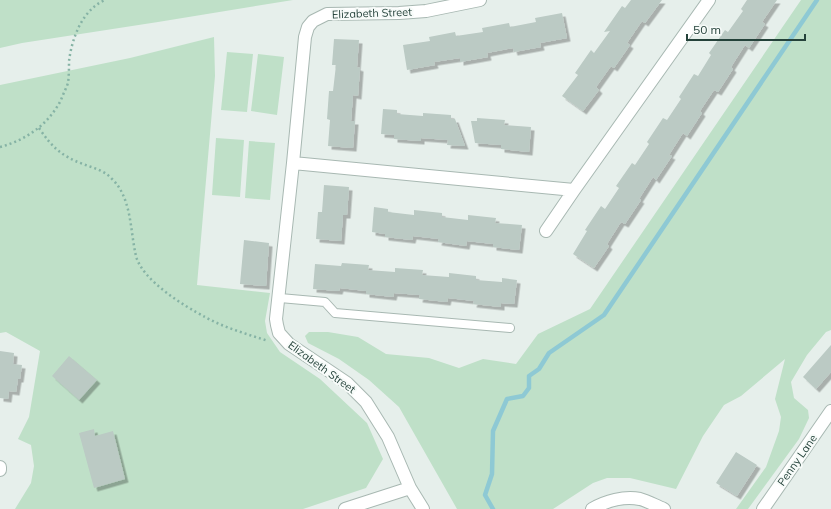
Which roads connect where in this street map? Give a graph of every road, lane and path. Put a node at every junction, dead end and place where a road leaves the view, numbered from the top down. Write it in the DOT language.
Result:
graph roads {
  1 [pos="105,0"];
  2 [pos="480,0"];
  3 [pos="704,2"];
  4 [pos="39,128"];
  5 [pos="0,147"];
  6 [pos="293,163"];
  7 [pos="574,190"];
  8 [pos="546,231"];
  9 [pos="280,298"];
  10 [pos="510,328"];
  11 [pos="289,344"];
  12 [pos="831,411"];
  13 [pos="410,488"];
  14 [pos="345,509"];
  15 [pos="423,509"];
  16 [pos="592,509"];
  17 [pos="664,509"];
  18 [pos="763,509"];
  1 -- 4 [label="path"];
  2 -- 6 [label="street, Elizabeth Street"];
  3 -- 7 [label="street"];
  4 -- 5 [label="path"];
  4 -- 11 [label="path"];
  6 -- 7 [label="street"];
  6 -- 9 [label="street, Elizabeth Street"];
  7 -- 8 [label="street"];
  9 -- 10 [label="lane"];
  9 -- 11 [label="street, Elizabeth Street"];
  11 -- 13 [label="street, Elizabeth Street"];
  12 -- 18 [label="street, Penny Lane"];
  13 -- 14 [label="street"];
  13 -- 15 [label="street, Elizabeth Street"];
  16 -- 17 [label="street"];
}
